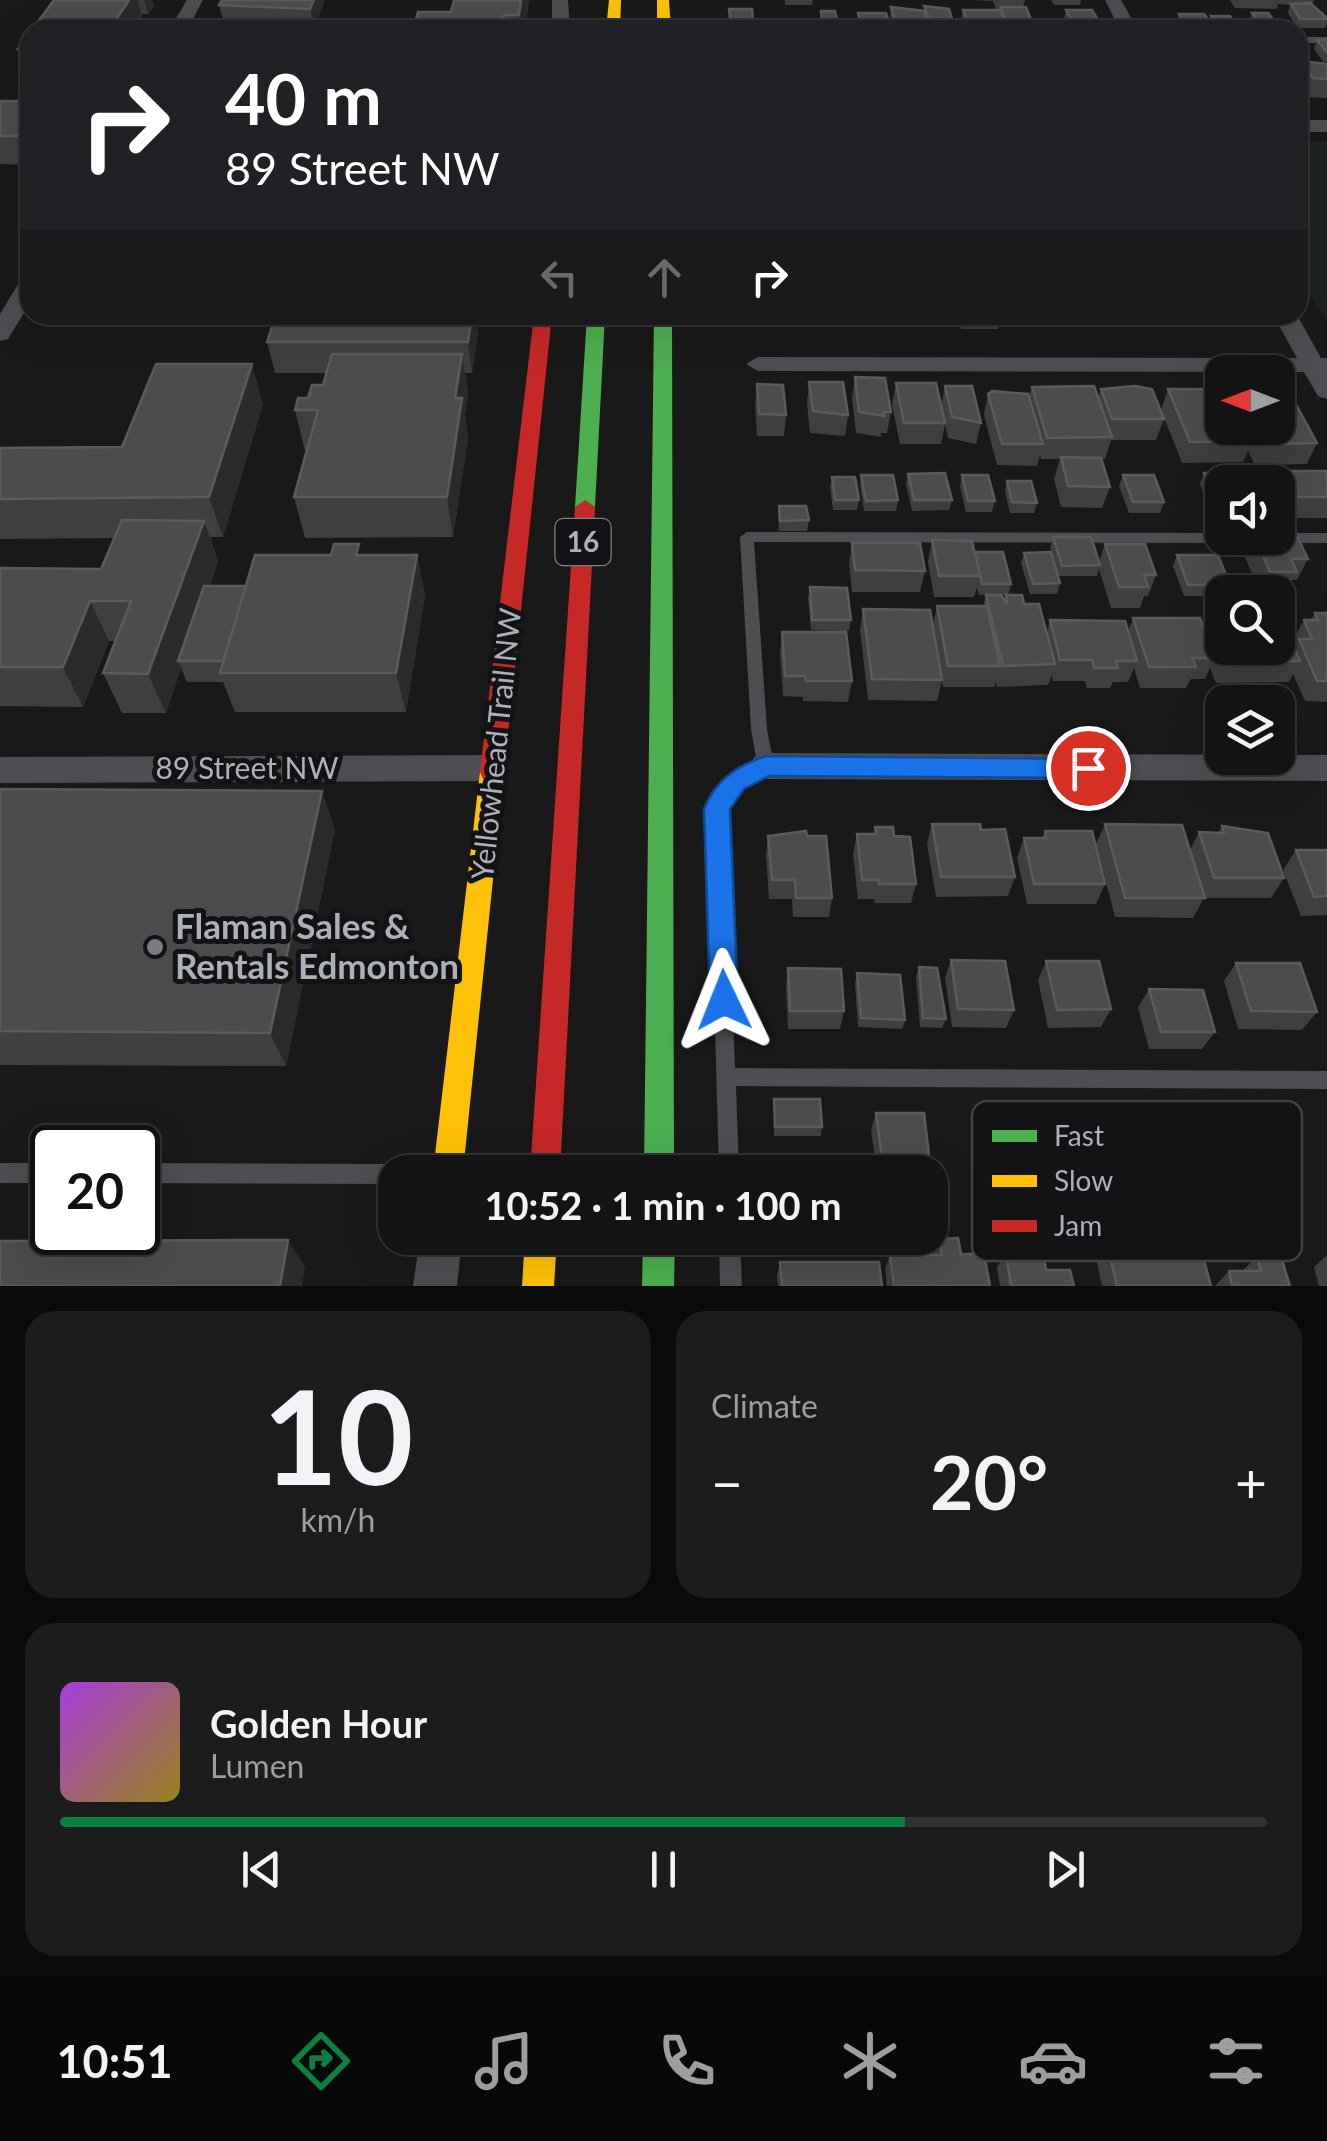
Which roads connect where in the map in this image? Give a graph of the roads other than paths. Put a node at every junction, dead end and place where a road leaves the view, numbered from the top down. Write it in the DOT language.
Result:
graph roads {
  1 [pos="20,299"];
  2 [pos="542,325"];
  3 [pos="595,325"];
  4 [pos="663,325"];
  5 [pos="1293,325"];
  6 [pos="0,334"];
  7 [pos="758,364"];
  8 [pos="1320,365"];
  9 [pos="1327,390"];
  10 [pos="1327,538"];
  11 [pos="766,766"];
  12 [pos="494,768"];
  13 [pos="1327,768"];
  14 [pos="0,770"];
  15 [pos="726,1077"];
  16 [pos="1327,1080"];
  17 [pos="450,1155"];
  18 [pos="546,1155"];
  19 [pos="659,1155"];
  20 [pos="728,1155"];
  21 [pos="0,1173"];
  22 [pos="30,1173"];
  23 [pos="160,1173"];
  24 [pos="378,1174"];
  25 [pos="439,1255"];
  26 [pos="540,1255"];
  27 [pos="659,1255"];
  28 [pos="730,1255"];
  29 [pos="436,1286"];
  30 [pos="538,1286"];
  31 [pos="658,1286"];
  32 [pos="731,1286"];
  1 -- 6 [label="street"];
  2 -- 12 [label="main road, Yellowhead Trail NW"];
  3 -- 18 [label="main road, 16"];
  4 -- 19 [label="main road"];
  5 -- 8 [label="street"];
  7 -- 8 [label="street"];
  8 -- 9 [label="street"];
  10 -- 11 [label="lane"];
  11 -- 13 [label="street"];
  11 -- 15 [label="lane"];
  12 -- 14 [label="street, 89 Street NW"];
  12 -- 17 [label="main road, Yellowhead Trail NW"];
  15 -- 16 [label="lane"];
  15 -- 20 [label="lane"];
  21 -- 22 [label="lane"];
  23 -- 24 [label="lane"];
  25 -- 29 [label="street"];
  26 -- 30 [label="main road"];
  27 -- 31 [label="main road"];
  28 -- 32 [label="lane"];
}
